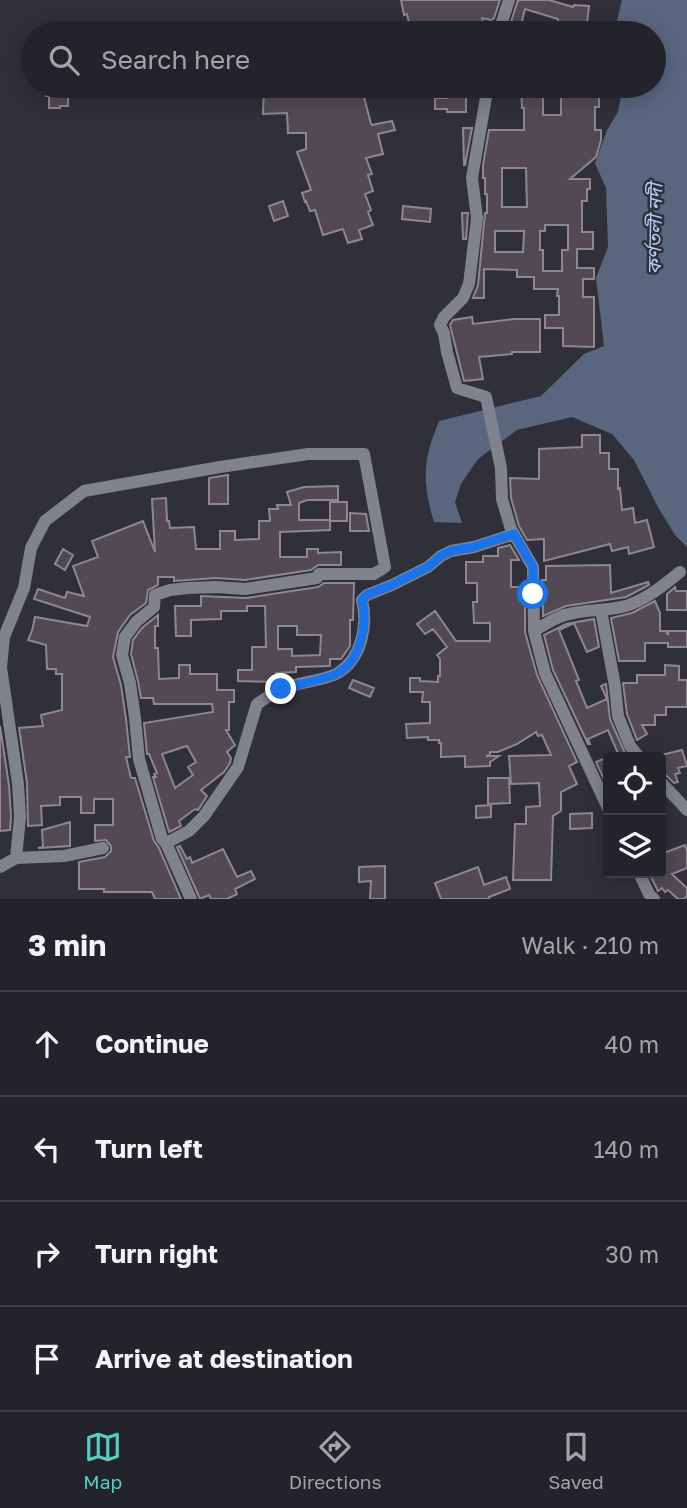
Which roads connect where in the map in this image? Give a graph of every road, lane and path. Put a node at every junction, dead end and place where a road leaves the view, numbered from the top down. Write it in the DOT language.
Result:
graph roads {
  1 [pos="509,0"];
  2 [pos="502,21"];
  3 [pos="486,98"];
  4 [pos="514,534"];
  5 [pos="680,572"];
  6 [pos="601,610"];
  7 [pos="534,631"];
  8 [pos="634,752"];
  9 [pos="666,787"];
  10 [pos="603,797"];
  11 [pos="687,810"];
  12 [pos="166,843"];
  13 [pos="103,848"];
  14 [pos="16,858"];
  15 [pos="0,867"];
  16 [pos="641,878"];
  17 [pos="191,899"];
  18 [pos="654,899"];
  1 -- 2 [label="street"];
  3 -- 4 [label="street"];
  4 -- 7 [label="street"];
  4 -- 12 [label="street"];
  5 -- 6 [label="street"];
  6 -- 7 [label="street"];
  6 -- 8 [label="street"];
  7 -- 10 [label="street"];
  9 -- 11 [label="street"];
  12 -- 14 [label="street"];
  12 -- 17 [label="street"];
  13 -- 14 [label="street"];
  14 -- 15 [label="street"];
  16 -- 18 [label="street"];
}
